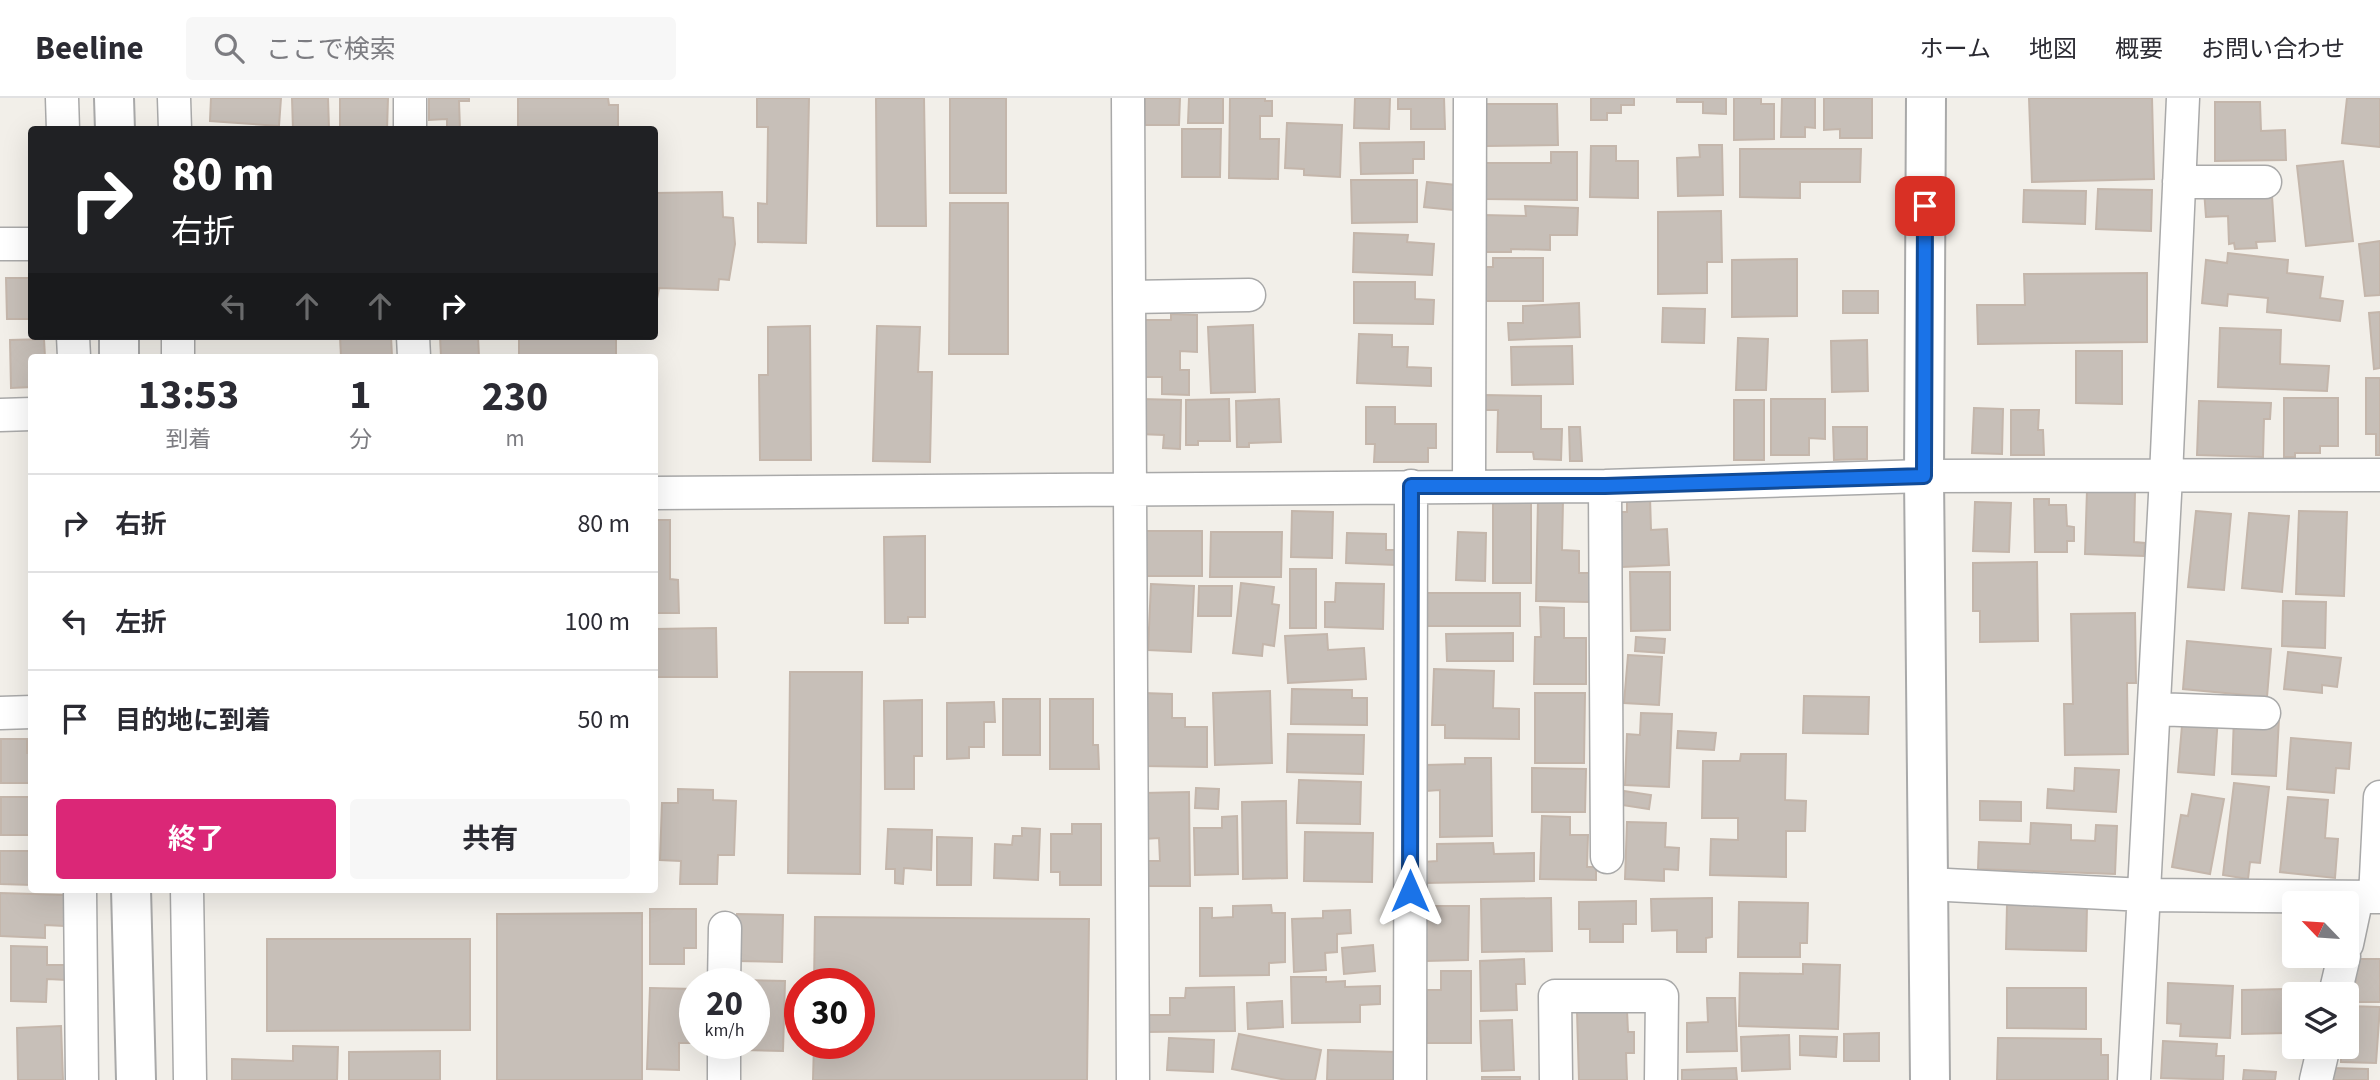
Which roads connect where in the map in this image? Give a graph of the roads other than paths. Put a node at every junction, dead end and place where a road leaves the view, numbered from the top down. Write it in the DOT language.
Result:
graph roads {
  1 [pos="62,98"];
  2 [pos="114,98"];
  3 [pos="174,98"];
  4 [pos="410,98"];
  5 [pos="1128,98"];
  6 [pos="1470,98"];
  7 [pos="1926,98"];
  8 [pos="2183,98"];
  9 [pos="63,126"];
  10 [pos="115,126"];
  11 [pos="175,126"];
  12 [pos="410,126"];
  13 [pos="2265,182"];
  14 [pos="2179,183"];
  15 [pos="0,244"];
  16 [pos="28,244"];
  17 [pos="1249,295"];
  18 [pos="1129,297"];
  19 [pos="28,414"];
  20 [pos="0,415"];
  21 [pos="2380,475"];
  22 [pos="1924,476"];
  23 [pos="2166,476"];
  24 [pos="1411,486"];
  25 [pos="1469,486"];
  26 [pos="1605,486"];
  27 [pos="1130,488"];
  28 [pos="658,493"];
  29 [pos="2154,709"];
  30 [pos="28,712"];
  31 [pos="0,713"];
  32 [pos="2264,713"];
  33 [pos="2380,797"];
  34 [pos="1607,857"];
  35 [pos="1928,884"];
  36 [pos="80,893"];
  37 [pos="131,893"];
  38 [pos="187,893"];
  39 [pos="2144,895"];
  40 [pos="2371,897"];
  41 [pos="2359,920"];
  42 [pos="725,928"];
  43 [pos="724,968"];
  44 [pos="724,1059"];
  45 [pos="2321,1059"];
  46 [pos="82,1080"];
  47 [pos="136,1080"];
  48 [pos="190,1080"];
  49 [pos="724,1080"];
  50 [pos="1133,1080"];
  51 [pos="1410,1080"];
  52 [pos="1556,1080"];
  53 [pos="1661,1080"];
  54 [pos="1930,1080"];
  55 [pos="2134,1080"];
  56 [pos="2316,1080"];
  1 -- 9 [label="street"];
  2 -- 10 [label="street"];
  3 -- 11 [label="street"];
  4 -- 12 [label="street"];
  5 -- 18 [label="street"];
  6 -- 25 [label="street"];
  7 -- 22 [label="street"];
  8 -- 14 [label="street"];
  13 -- 14 [label="street"];
  14 -- 23 [label="street"];
  15 -- 16 [label="street"];
  17 -- 18 [label="street"];
  18 -- 27 [label="street"];
  19 -- 20 [label="street"];
  21 -- 23 [label="street"];
  22 -- 23 [label="street"];
  22 -- 26 [label="street"];
  22 -- 35 [label="street"];
  23 -- 29 [label="street"];
  24 -- 25 [label="street"];
  24 -- 27 [label="street"];
  24 -- 51 [label="street"];
  25 -- 26 [label="street"];
  26 -- 34 [label="street"];
  27 -- 28 [label="street"];
  27 -- 50 [label="street"];
  29 -- 32 [label="street"];
  29 -- 39 [label="street"];
  30 -- 31 [label="street"];
  33 -- 40 [label="street"];
  35 -- 39 [label="street"];
  35 -- 54 [label="street"];
  36 -- 46 [label="street"];
  37 -- 47 [label="street"];
  38 -- 48 [label="street"];
  39 -- 40 [label="street"];
  39 -- 55 [label="street"];
  40 -- 41 [label="street"];
  42 -- 43 [label="street"];
  44 -- 49 [label="street"];
  45 -- 56 [label="street"];
  52 -- 53 [label="street"];
}
